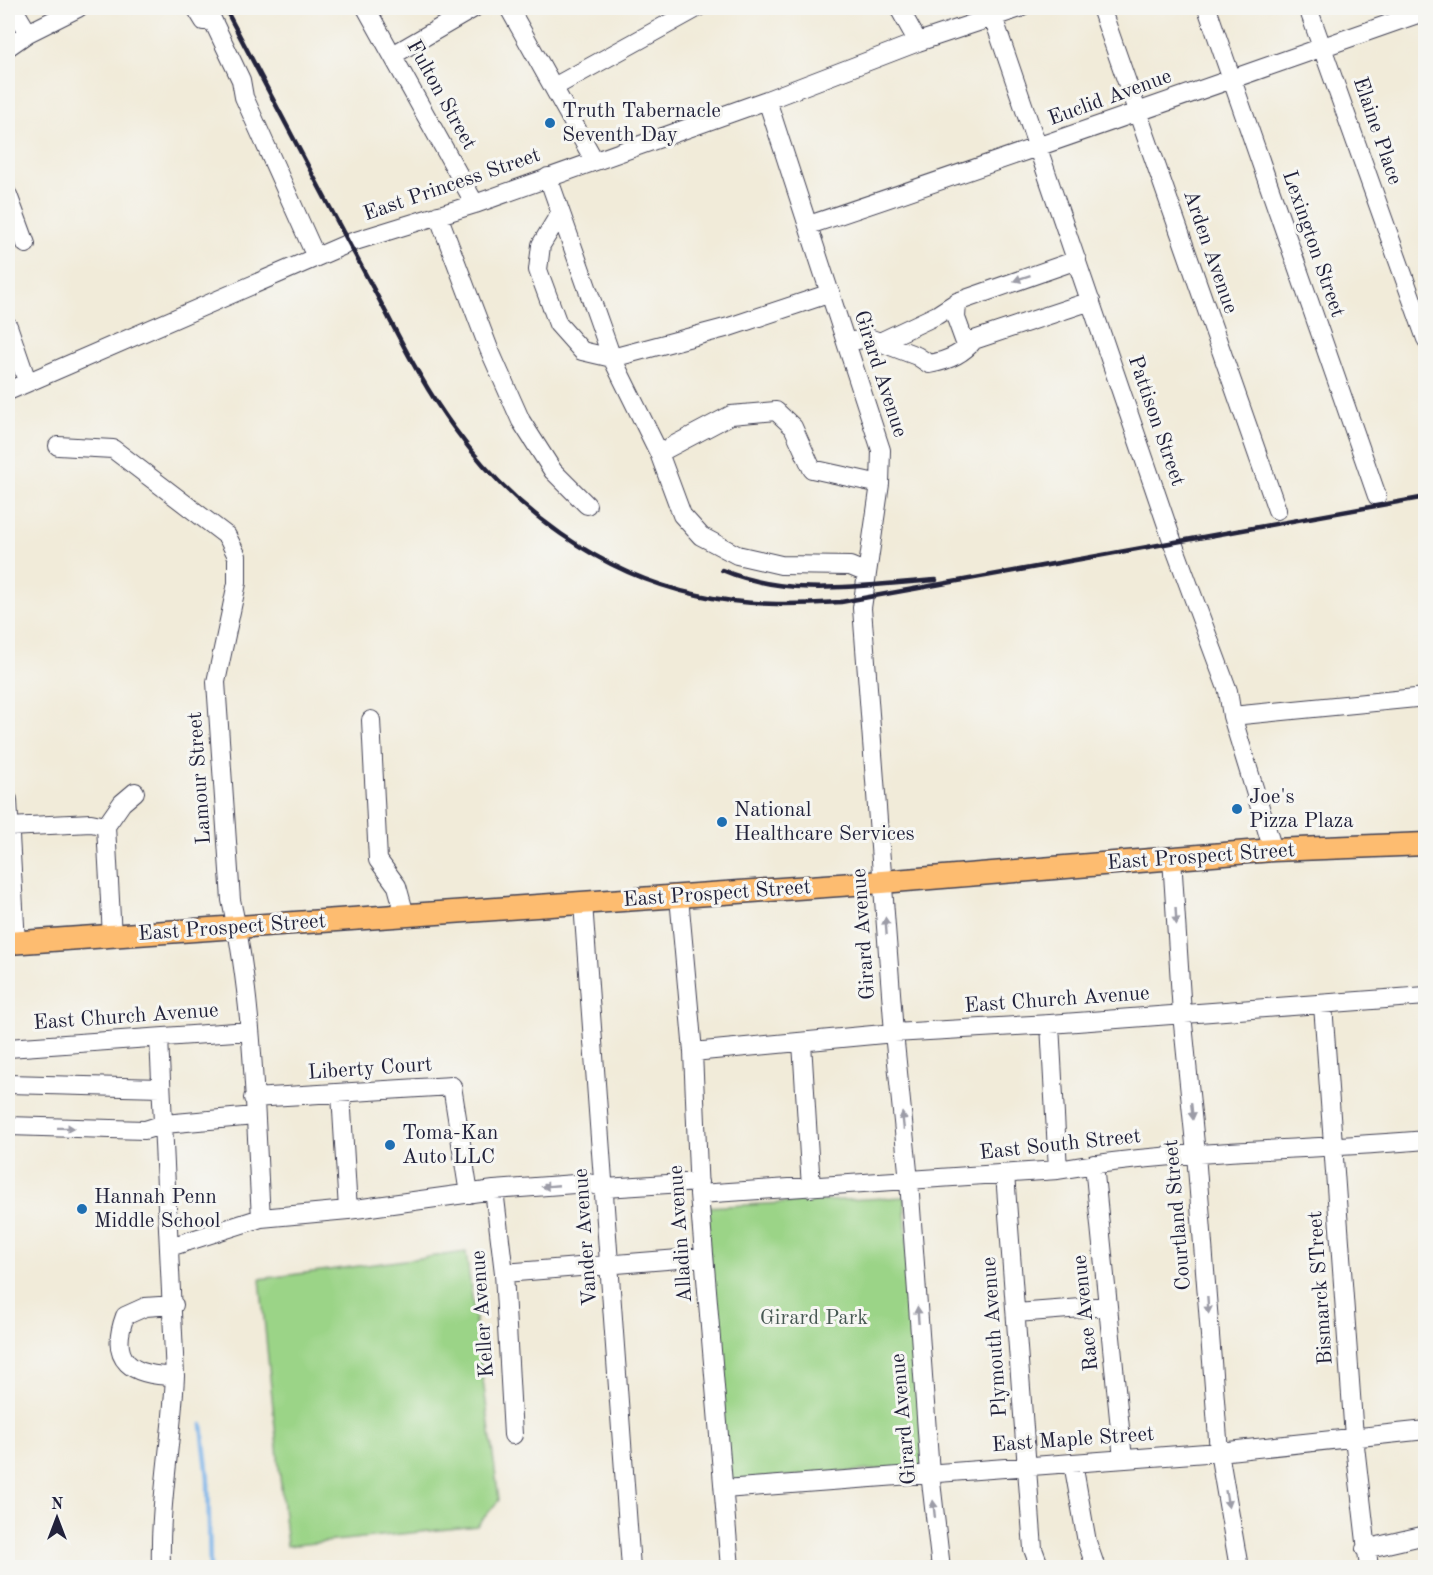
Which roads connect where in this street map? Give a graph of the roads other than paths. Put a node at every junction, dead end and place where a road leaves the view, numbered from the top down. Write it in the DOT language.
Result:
graph roads {
  1 [pos="13,8"];
  2 [pos="78,8"];
  3 [pos="196,8"];
  4 [pos="366,8"];
  5 [pos="474,8"];
  6 [pos="509,8"];
  7 [pos="697,8"];
  8 [pos="899,8"];
  9 [pos="1020,8"];
  10 [pos="1101,8"];
  11 [pos="1207,8"];
  12 [pos="1308,8"];
  13 [pos="1425,11"];
  14 [pos="992,12"];
  15 [pos="28,33"];
  16 [pos="918,42"];
  17 [pos="1324,46"];
  18 [pos="8,47"];
  19 [pos="393,55"];
  20 [pos="1231,78"];
  21 [pos="554,87"];
  22 [pos="767,100"];
  23 [pos="1137,112"];
  24 [pos="1040,148"];
  25 [pos="594,160"];
  26 [pos="548,177"];
  27 [pos="8,195"];
  28 [pos="475,204"];
  29 [pos="438,215"];
  30 [pos="559,215"];
  31 [pos="808,225"];
  32 [pos="26,244"];
  33 [pos="316,257"];
  34 [pos="1077,260"];
  35 [pos="831,293"];
  36 [pos="1091,301"];
  37 [pos="957,302"];
  38 [pos="8,326"];
  39 [pos="1425,339"];
  40 [pos="974,340"];
  41 [pos="882,341"];
  42 [pos="847,342"];
  43 [pos="612,358"];
  44 [pos="27,381"];
  45 [pos="8,392"];
  46 [pos="58,446"];
  47 [pos="659,453"];
  48 [pos="880,484"];
  49 [pos="1377,496"];
  50 [pos="586,505"];
  51 [pos="1277,510"];
  52 [pos="867,573"];
  53 [pos="1425,697"];
  54 [pos="1232,716"];
  55 [pos="371,720"];
  56 [pos="135,792"];
  57 [pos="8,800"];
  58 [pos="106,826"];
  59 [pos="9,827"];
  60 [pos="1425,844"];
  61 [pos="1273,850"];
  62 [pos="1172,858"];
  63 [pos="882,882"];
  64 [pos="679,897"];
  65 [pos="583,903"];
  66 [pos="405,915"];
  67 [pos="237,928"];
  68 [pos="112,937"];
  69 [pos="12,943"];
  70 [pos="1425,996"];
  71 [pos="1323,1005"];
  72 [pos="1182,1014"];
  73 [pos="1050,1024"];
  74 [pos="249,1031"];
  75 [pos="894,1033"];
  76 [pos="159,1038"];
  77 [pos="802,1043"];
  78 [pos="8,1048"];
  79 [pos="693,1052"];
  80 [pos="8,1084"];
  81 [pos="162,1088"];
  82 [pos="341,1095"];
  83 [pos="254,1107"];
  84 [pos="164,1124"];
  85 [pos="8,1126"];
  86 [pos="1425,1140"];
  87 [pos="1333,1149"];
  88 [pos="1197,1154"];
  89 [pos="1094,1164"];
  90 [pos="1058,1170"];
  91 [pos="1005,1174"];
  92 [pos="909,1181"];
  93 [pos="605,1188"];
  94 [pos="699,1188"];
  95 [pos="811,1188"];
  96 [pos="494,1190"];
  97 [pos="469,1194"];
  98 [pos="348,1210"];
  99 [pos="261,1218"];
  100 [pos="170,1247"];
  101 [pos="704,1257"];
  102 [pos="611,1263"];
  103 [pos="504,1273"];
  104 [pos="174,1305"];
  105 [pos="1108,1306"];
  106 [pos="1016,1313"];
  107 [pos="175,1376"];
  108 [pos="1425,1430"];
  109 [pos="513,1435"];
  110 [pos="1354,1437"];
  111 [pos="1219,1452"];
  112 [pos="1123,1459"];
  113 [pos="1073,1463"];
  114 [pos="1028,1467"];
  115 [pos="930,1473"];
  116 [pos="724,1489"];
  117 [pos="1425,1535"];
  118 [pos="1365,1549"];
  119 [pos="161,1568"];
  120 [pos="631,1568"];
  121 [pos="730,1568"];
  122 [pos="941,1568"];
  123 [pos="1040,1568"];
  124 [pos="1096,1568"];
  125 [pos="1239,1568"];
  126 [pos="1369,1568"];
  1 -- 15 [label="street"];
  2 -- 15 [label="street"];
  3 -- 33 [label="street"];
  4 -- 19 [label="street, Fulton Street"];
  5 -- 19 [label="street"];
  6 -- 21 [label="street"];
  7 -- 21 [label="street"];
  8 -- 16 [label="street"];
  9 -- 14 [label="street, East Princess Street"];
  10 -- 23 [label="street, Arden Avenue"];
  11 -- 20 [label="street, Lexington Street"];
  12 -- 17 [label="street, Elaine Place"];
  13 -- 17 [label="street, Euclid Avenue"];
  14 -- 16 [label="street, East Princess Street"];
  14 -- 24 [label="street, Pattison Street"];
  15 -- 18 [label="street"];
  16 -- 22 [label="street, East Princess Street"];
  17 -- 20 [label="street, Euclid Avenue"];
  17 -- 39 [label="street, Elaine Place"];
  19 -- 28 [label="street, Fulton Street"];
  20 -- 23 [label="street, Euclid Avenue"];
  20 -- 49 [label="street, Lexington Street"];
  21 -- 25 [label="street"];
  22 -- 25 [label="street, East Princess Street"];
  22 -- 31 [label="street, Girard Avenue"];
  23 -- 24 [label="street, Euclid Avenue"];
  23 -- 51 [label="street, Arden Avenue"];
  24 -- 31 [label="street, Euclid Avenue"];
  24 -- 34 [label="street, Pattison Street"];
  25 -- 26 [label="street, East Princess Street"];
  26 -- 28 [label="street, East Princess Street"];
  26 -- 30 [label="street"];
  27 -- 32 [label="street"];
  28 -- 29 [label="street, East Princess Street"];
  29 -- 33 [label="street, East Princess Street"];
  29 -- 50 [label="street"];
  30 -- 43 [label="street"];
  30 -- 43 [label="street"];
  31 -- 35 [label="street, Girard Avenue"];
  33 -- 44 [label="street, East Princess Street"];
  34 -- 36 [label="street, Pattison Street"];
  34 -- 37 [label="street, one-way"];
  35 -- 42 [label="street, Girard Avenue"];
  35 -- 43 [label="street"];
  36 -- 40 [label="street"];
  36 -- 54 [label="street, Pattison Street"];
  37 -- 40 [label="street"];
  37 -- 41 [label="street"];
  38 -- 44 [label="street"];
  40 -- 41 [label="street"];
  41 -- 42 [label="street"];
  42 -- 48 [label="street, Girard Avenue"];
  43 -- 47 [label="street"];
  44 -- 45 [label="street, East Princess Street"];
  46 -- 67 [label="street, Lamour Street"];
  47 -- 48 [label="street"];
  47 -- 52 [label="street"];
  48 -- 52 [label="street, Girard Avenue"];
  52 -- 63 [label="street, Girard Avenue"];
  53 -- 54 [label="street"];
  54 -- 61 [label="street, Pattison Street"];
  55 -- 66 [label="street"];
  56 -- 58 [label="street"];
  57 -- 59 [label="street"];
  58 -- 59 [label="street"];
  58 -- 68 [label="street"];
  59 -- 69 [label="street"];
  60 -- 61 [label="main road, East Prospect Street"];
  61 -- 62 [label="main road, East Prospect Street"];
  62 -- 63 [label="main road, East Prospect Street"];
  62 -- 72 [label="street, Courtland Street, one-way"];
  63 -- 64 [label="main road, East Prospect Street"];
  75 -- 63 [label="street, Girard Avenue, one-way"];
  64 -- 65 [label="main road, East Prospect Street"];
  64 -- 79 [label="street, Alladin Avenue"];
  65 -- 66 [label="main road, East Prospect Street"];
  65 -- 93 [label="street, Vander Avenue"];
  66 -- 67 [label="main road, East Prospect Street"];
  67 -- 68 [label="main road, East Prospect Street"];
  67 -- 74 [label="street, Lamour Street"];
  68 -- 69 [label="main road, East Prospect Street"];
  70 -- 71 [label="street, East Church Avenue"];
  71 -- 72 [label="street, East Church Avenue"];
  71 -- 87 [label="street, Bismarck STreet"];
  72 -- 73 [label="street, East Church Avenue"];
  72 -- 88 [label="street, Courtland Street, one-way"];
  73 -- 75 [label="street, East Church Avenue"];
  73 -- 90 [label="street"];
  74 -- 76 [label="street, East Church Avenue"];
  74 -- 83 [label="street, Lamour Street"];
  75 -- 77 [label="street, East Church Avenue"];
  92 -- 75 [label="street, Girard Avenue, one-way"];
  76 -- 78 [label="street, East Church Avenue"];
  76 -- 81 [label="street"];
  77 -- 79 [label="street, East Church Avenue"];
  77 -- 95 [label="street"];
  79 -- 94 [label="street, Alladin Avenue"];
  80 -- 81 [label="street"];
  81 -- 84 [label="street"];
  82 -- 83 [label="street, Liberty Court"];
  82 -- 97 [label="street, Liberty Court"];
  82 -- 98 [label="street"];
  83 -- 84 [label="street, Liberty Court"];
  83 -- 99 [label="street, Lamour Street"];
  85 -- 84 [label="street, Liberty Court, one-way"];
  84 -- 100 [label="street"];
  86 -- 87 [label="street, East South Street"];
  87 -- 88 [label="street, East South Street"];
  87 -- 110 [label="street, Bismarck STreet"];
  88 -- 89 [label="street, East South Street"];
  88 -- 111 [label="street, Courtland Street, one-way"];
  89 -- 90 [label="street, East South Street"];
  89 -- 105 [label="street, Race Avenue"];
  90 -- 91 [label="street, East South Street"];
  91 -- 92 [label="street, East South Street"];
  91 -- 106 [label="street, Plymouth Avenue"];
  92 -- 95 [label="street, East South Street"];
  115 -- 92 [label="street, Girard Avenue, one-way"];
  93 -- 94 [label="street, East South Street"];
  93 -- 96 [label="street, East South Street, one-way"];
  93 -- 102 [label="street, Vander Avenue"];
  94 -- 95 [label="street, East South Street"];
  94 -- 101 [label="street, Alladin Avenue"];
  96 -- 97 [label="street, East South Street"];
  96 -- 103 [label="street, Keller Avenue"];
  97 -- 98 [label="street, East South Street"];
  98 -- 99 [label="street, East South Street"];
  99 -- 100 [label="street, East South Street"];
  100 -- 104 [label="street"];
  101 -- 102 [label="street"];
  101 -- 116 [label="street, Alladin Avenue"];
  102 -- 103 [label="street"];
  102 -- 120 [label="street, Vander Avenue"];
  103 -- 109 [label="street, Keller Avenue"];
  104 -- 107 [label="street"];
  104 -- 107 [label="street"];
  105 -- 106 [label="street"];
  105 -- 112 [label="street, Race Avenue"];
  106 -- 114 [label="street, Plymouth Avenue"];
  107 -- 119 [label="street"];
  108 -- 110 [label="street, East Maple Street"];
  110 -- 111 [label="street, East Maple Street"];
  110 -- 118 [label="street, Bismarck STreet"];
  111 -- 112 [label="street, East Maple Street"];
  111 -- 125 [label="street, Courtland Street, one-way"];
  112 -- 113 [label="street, East Maple Street"];
  113 -- 114 [label="street, East Maple Street"];
  113 -- 124 [label="street"];
  114 -- 115 [label="street, East Maple Street"];
  114 -- 123 [label="street, Plymouth Avenue"];
  115 -- 116 [label="street, East Maple Street"];
  122 -- 115 [label="street, Girard Avenue, one-way"];
  116 -- 121 [label="street, Alladin Avenue"];
  117 -- 118 [label="street"];
  118 -- 126 [label="street, Bismarck STreet"];
}
